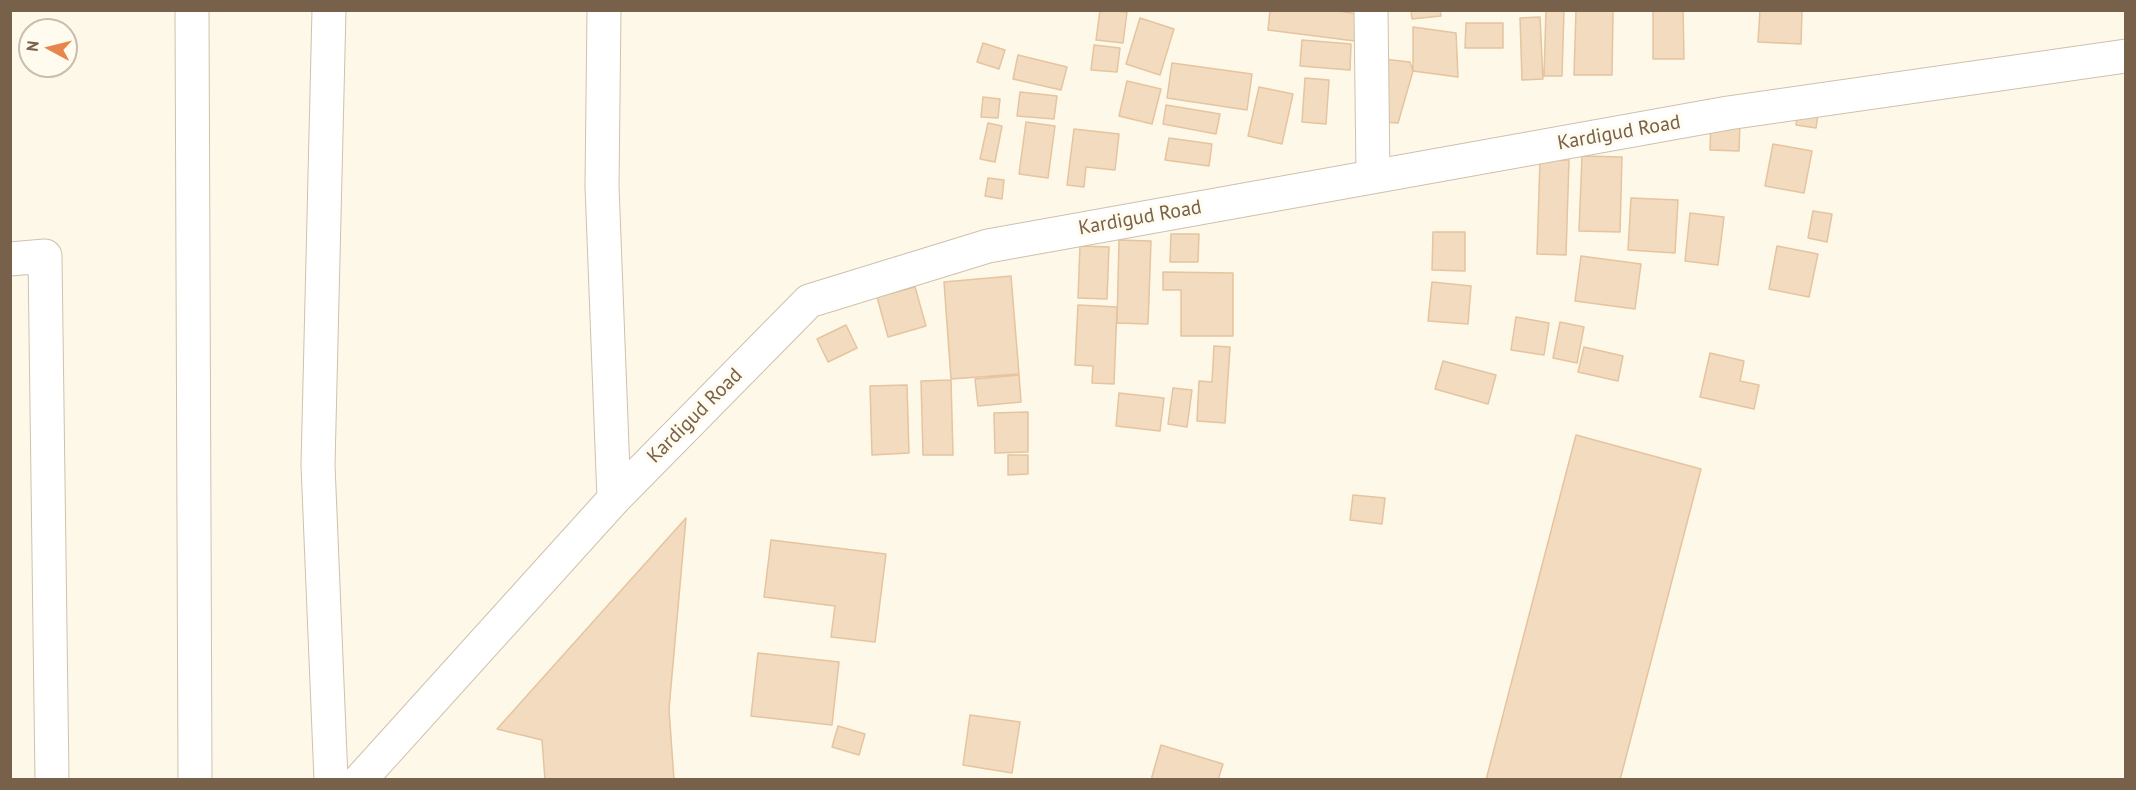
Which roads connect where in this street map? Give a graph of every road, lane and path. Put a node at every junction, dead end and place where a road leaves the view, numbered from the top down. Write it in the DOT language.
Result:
graph roads {
  1 [pos="192,10"];
  2 [pos="329,10"];
  3 [pos="604,10"];
  4 [pos="1371,10"];
  5 [pos="2126,56"];
  6 [pos="1373,176"];
  7 [pos="10,259"];
  8 [pos="614,499"];
  9 [pos="52,780"];
  10 [pos="195,780"];
  11 [pos="332,780"];
  12 [pos="360,780"];
  1 -- 10 [label="street"];
  2 -- 11 [label="street"];
  3 -- 8 [label="street"];
  4 -- 6 [label="street"];
  5 -- 6 [label="street, Kardigud Road"];
  6 -- 8 [label="street, Kardigud Road"];
  7 -- 9 [label="street"];
  8 -- 12 [label="street, Kardigud Road"];
}
